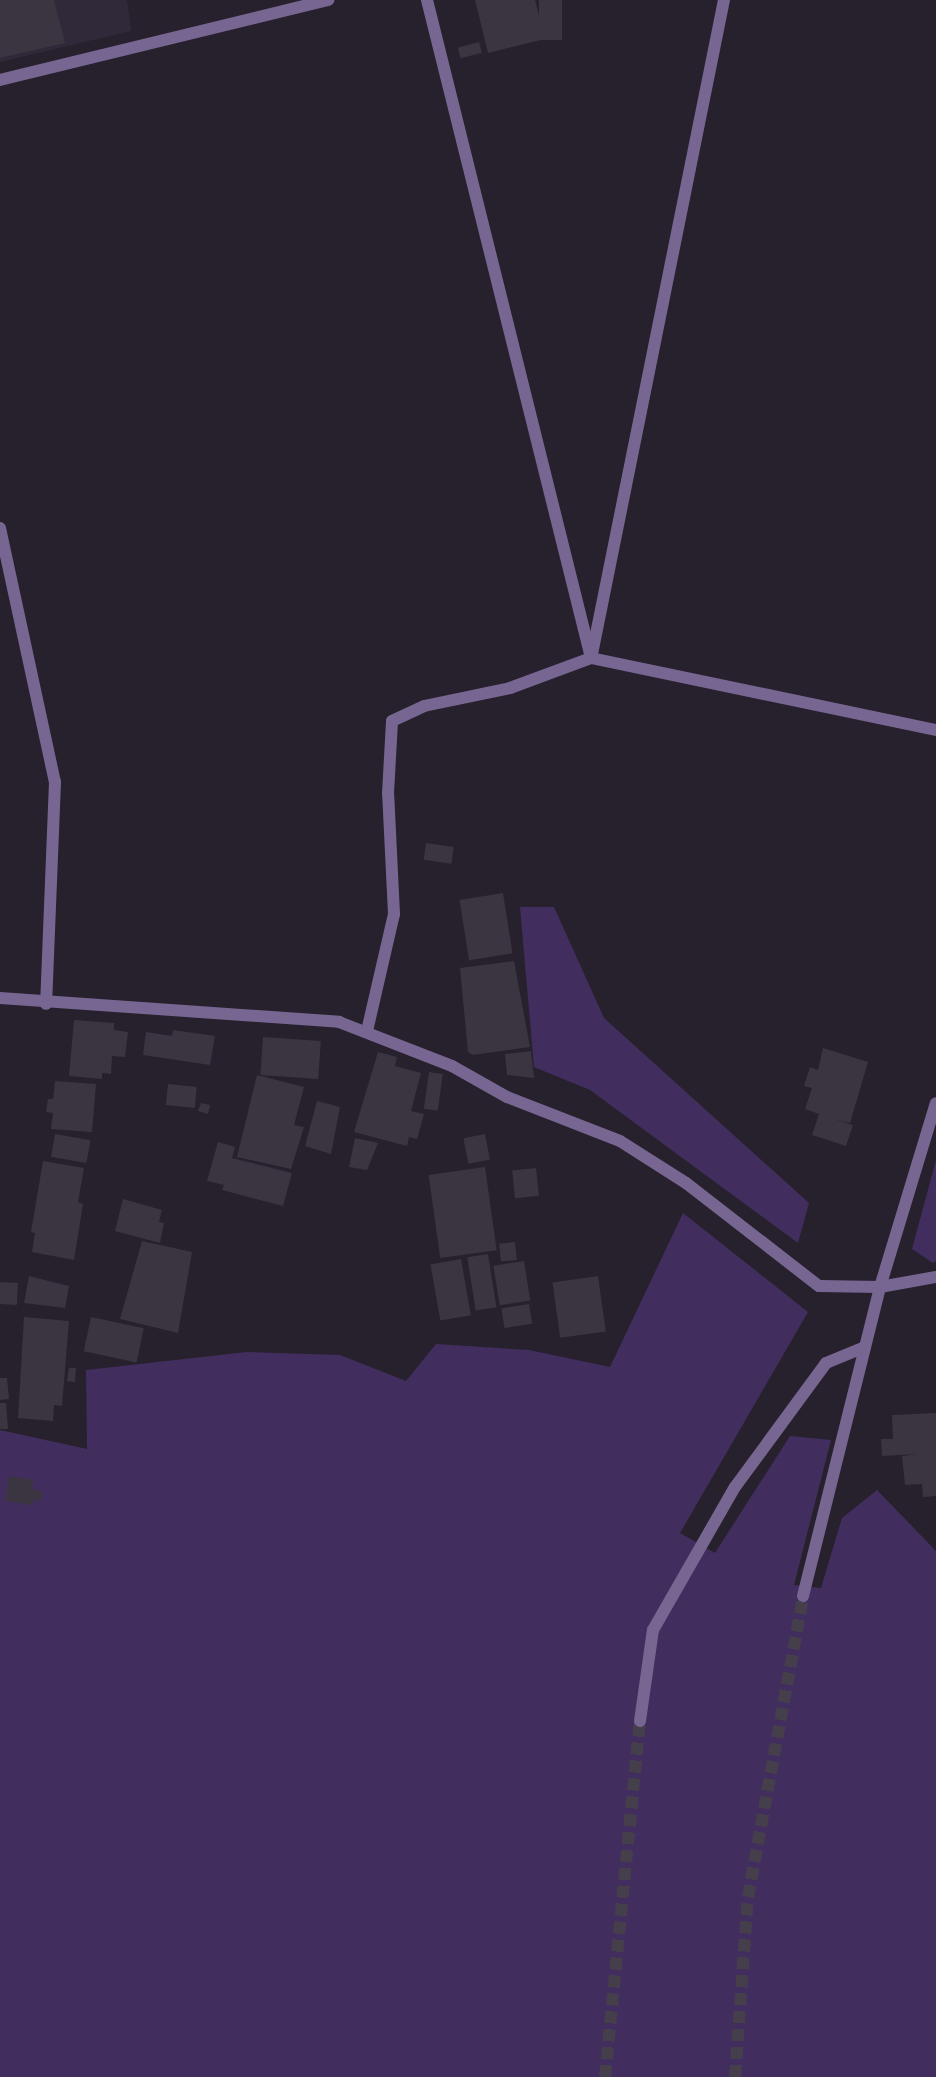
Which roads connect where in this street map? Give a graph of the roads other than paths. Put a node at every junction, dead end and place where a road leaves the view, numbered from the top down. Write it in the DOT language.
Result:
graph roads {
  1 [pos="327,0"];
  2 [pos="427,0"];
  3 [pos="724,0"];
  4 [pos="0,80"];
  5 [pos="0,528"];
  6 [pos="591,658"];
  7 [pos="936,730"];
  8 [pos="0,998"];
  9 [pos="46,1004"];
  10 [pos="367,1031"];
  11 [pos="936,1103"];
  12 [pos="936,1276"];
  13 [pos="880,1287"];
  14 [pos="866,1347"];
  15 [pos="803,1596"];
  16 [pos="640,1721"];
  1 -- 4 [label="street"];
  2 -- 6 [label="street"];
  3 -- 6 [label="street"];
  5 -- 9 [label="street"];
  6 -- 7 [label="street"];
  6 -- 10 [label="street"];
  8 -- 9 [label="street"];
  9 -- 10 [label="street"];
  10 -- 13 [label="street"];
  11 -- 13 [label="street"];
  12 -- 13 [label="street"];
  13 -- 14 [label="street"];
  14 -- 15 [label="street"];
  14 -- 16 [label="street"];
}
